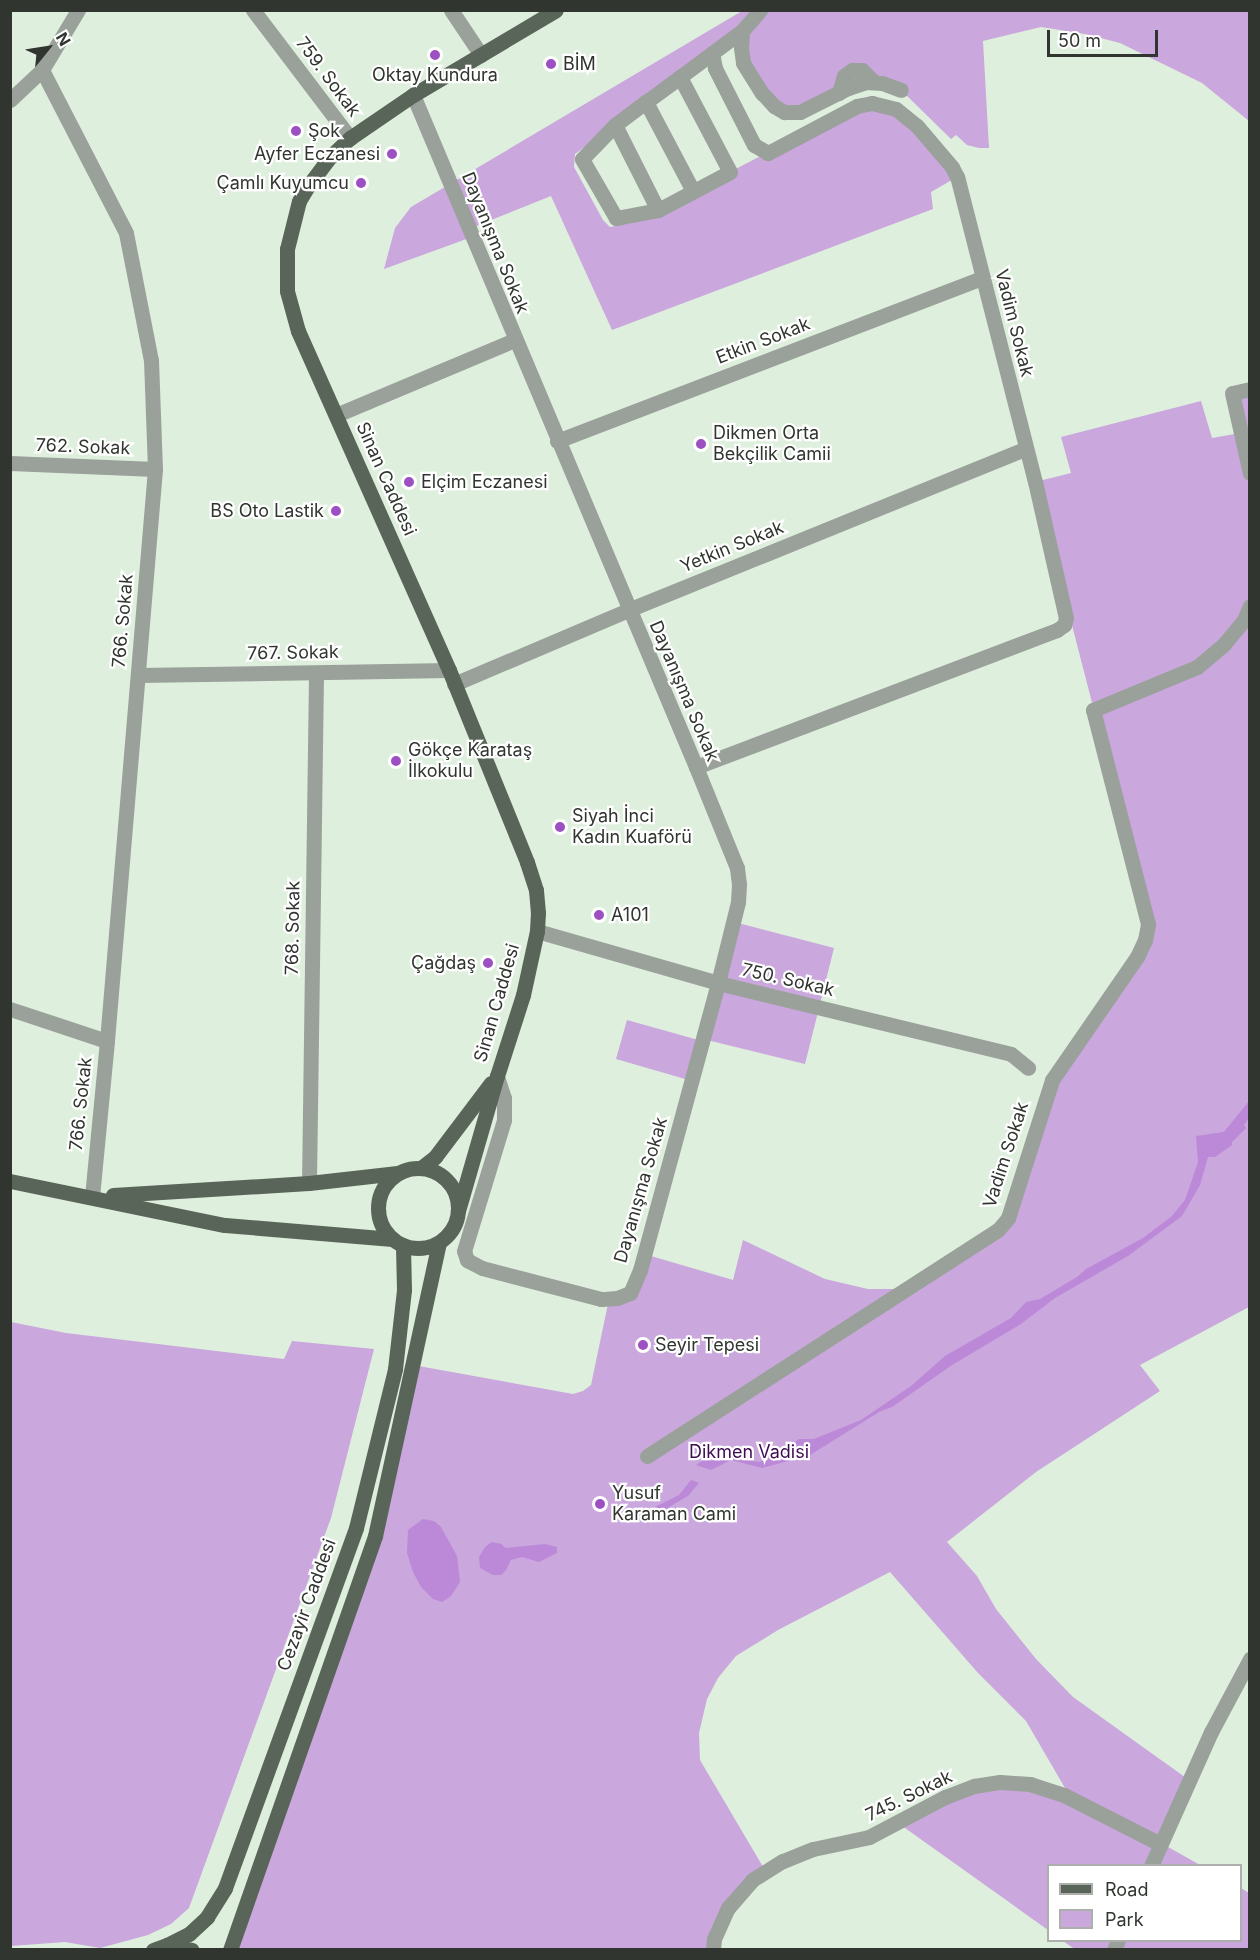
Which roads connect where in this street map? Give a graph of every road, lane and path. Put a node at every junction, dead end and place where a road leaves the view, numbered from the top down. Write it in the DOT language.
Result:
graph roads {
  1 [pos="78,10"];
  2 [pos="253,10"];
  3 [pos="451,10"];
  4 [pos="556,10"];
  5 [pos="760,10"];
  6 [pos="742,31"];
  7 [pos="712,54"];
  8 [pos="481,55"];
  9 [pos="42,70"];
  10 [pos="680,77"];
  11 [pos="901,90"];
  12 [pos="413,95"];
  13 [pos="10,100"];
  14 [pos="646,102"];
  15 [pos="615,125"];
  16 [pos="350,138"];
  17 [pos="693,191"];
  18 [pos="658,210"];
  19 [pos="982,278"];
  20 [pos="514,340"];
  21 [pos="1250,389"];
  22 [pos="336,415"];
  23 [pos="557,441"];
  24 [pos="1025,449"];
  25 [pos="10,463"];
  26 [pos="155,469"];
  27 [pos="1250,473"];
  28 [pos="1250,606"];
  29 [pos="628,610"];
  30 [pos="316,673"];
  31 [pos="138,675"];
  32 [pos="452,677"];
  33 [pos="696,767"];
  34 [pos="537,931"];
  35 [pos="718,983"];
  36 [pos="10,1009"];
  37 [pos="108,1041"];
  38 [pos="1028,1068"];
  39 [pos="496,1076"];
  40 [pos="421,1168"];
  41 [pos="397,1173"];
  42 [pos="10,1181"];
  43 [pos="309,1183"];
  44 [pos="92,1196"];
  45 [pos="458,1212"];
  46 [pos="397,1242"];
  47 [pos="439,1243"];
  48 [pos="647,1456"];
  49 [pos="1250,1659"];
  50 [pos="1160,1844"];
  51 [pos="1152,1864"];
  52 [pos="156,1948"];
  53 [pos="192,1950"];
  54 [pos="230,1950"];
  55 [pos="712,1950"];
  1 -- 9 [label="street"];
  2 -- 16 [label="street, 759. Sokak"];
  3 -- 8 [label="street"];
  4 -- 8 [label="main road, Sinan Caddesi"];
  5 -- 6 [label="street"];
  6 -- 7 [label="street"];
  6 -- 11 [label="street"];
  7 -- 10 [label="street"];
  7 -- 19 [label="street, Vadim Sokak"];
  8 -- 12 [label="main road, Sinan Caddesi"];
  9 -- 13 [label="street"];
  9 -- 26 [label="street, 766. Sokak"];
  10 -- 14 [label="street"];
  10 -- 17 [label="street"];
  12 -- 16 [label="main road, Sinan Caddesi"];
  12 -- 20 [label="street, Dayanışma Sokak"];
  14 -- 15 [label="street"];
  14 -- 17 [label="street"];
  15 -- 18 [label="street"];
  15 -- 18 [label="street"];
  16 -- 22 [label="main road, Sinan Caddesi"];
  17 -- 18 [label="street"];
  19 -- 23 [label="street, Etkin Sokak"];
  19 -- 24 [label="street, Vadim Sokak"];
  20 -- 22 [label="street"];
  20 -- 23 [label="street, Dayanışma Sokak"];
  21 -- 27 [label="street"];
  22 -- 32 [label="main road, Sinan Caddesi"];
  23 -- 29 [label="street, Dayanışma Sokak"];
  24 -- 29 [label="street, Yetkin Sokak"];
  24 -- 33 [label="street, Vadim Sokak"];
  25 -- 26 [label="street, 762. Sokak"];
  26 -- 31 [label="street, 766. Sokak"];
  28 -- 48 [label="street, Vadim Sokak"];
  29 -- 32 [label="street, Yetkin Sokak"];
  29 -- 33 [label="street, Dayanışma Sokak"];
  30 -- 31 [label="street, 767. Sokak"];
  30 -- 32 [label="street, 767. Sokak"];
  30 -- 43 [label="street, 768. Sokak"];
  31 -- 37 [label="street, 766. Sokak"];
  32 -- 34 [label="main road, Sinan Caddesi"];
  33 -- 35 [label="street, Dayanışma Sokak"];
  34 -- 35 [label="street, 750. Sokak"];
  34 -- 39 [label="main road, Sinan Caddesi"];
  35 -- 38 [label="street, 750. Sokak"];
  35 -- 39 [label="street, Dayanışma Sokak"];
  36 -- 37 [label="street"];
  37 -- 44 [label="street, 766. Sokak"];
  39 -- 40 [label="main road, Sinan Caddesi"];
  39 -- 45 [label="main road, Sinan Caddesi"];
  40 -- 41 [label="main road"];
  40 -- 45 [label="main road"];
  41 -- 43 [label="main road"];
  41 -- 46 [label="main road"];
  42 -- 44 [label="main road"];
  43 -- 44 [label="main road"];
  44 -- 46 [label="main road"];
  45 -- 47 [label="main road"];
  46 -- 47 [label="main road"];
  46 -- 52 [label="main road, Cezayir Caddesi"];
  47 -- 54 [label="main road"];
  49 -- 50 [label="street"];
  50 -- 51 [label="street"];
  50 -- 55 [label="street, 745. Sokak"];
  52 -- 53 [label="main road"];
}
